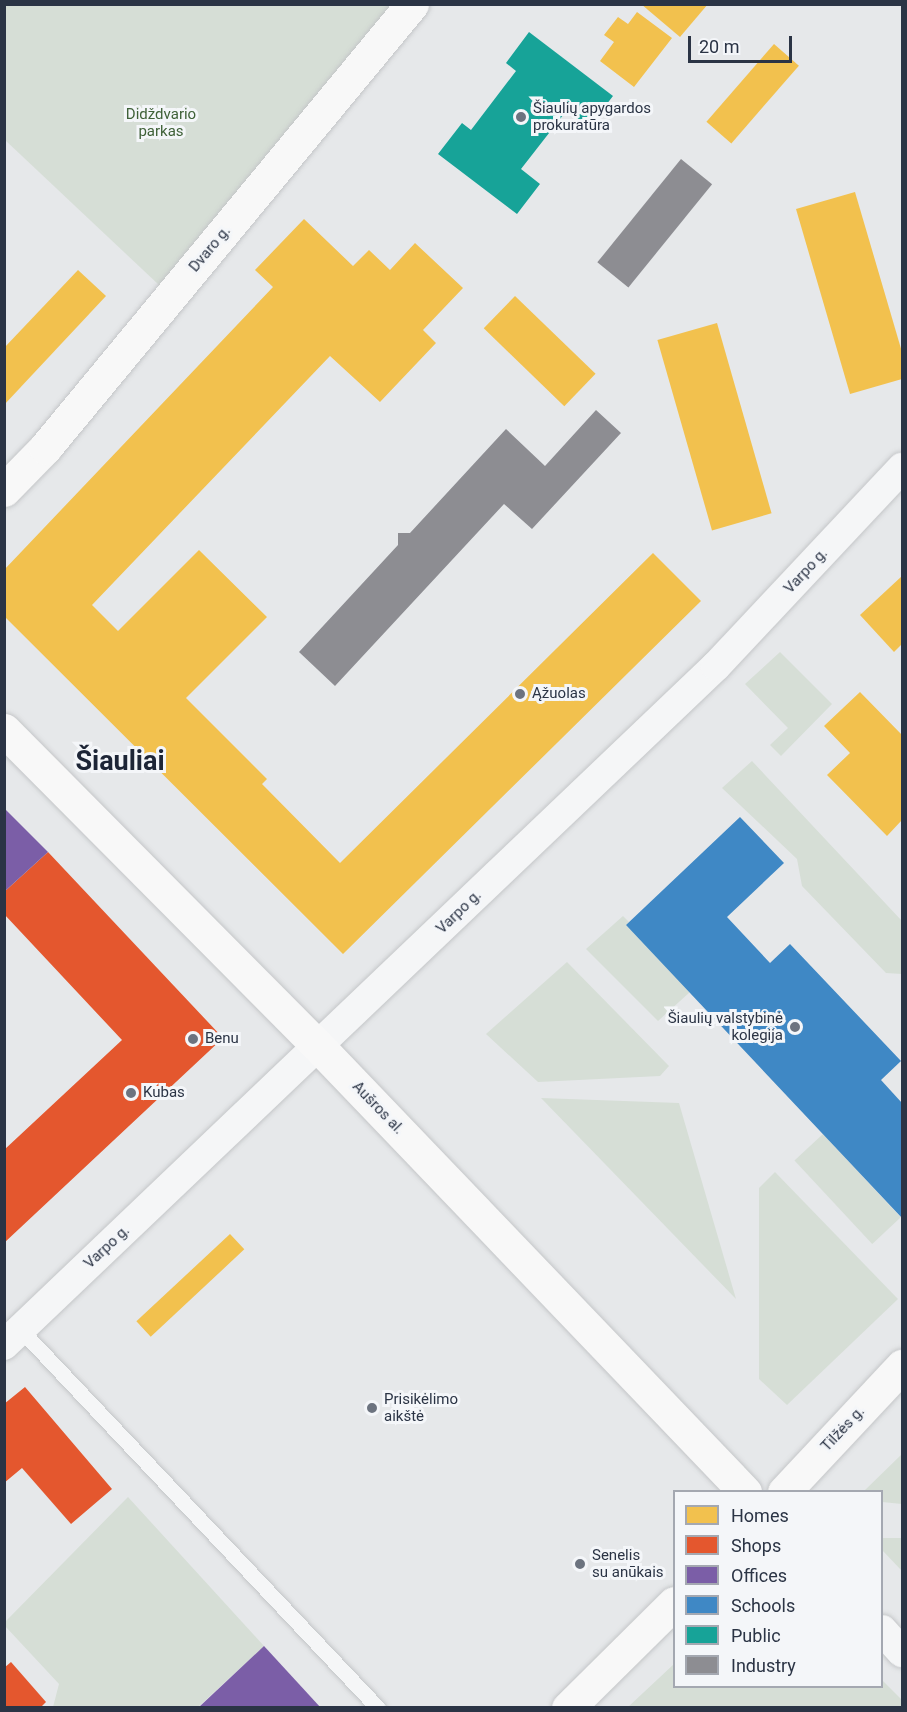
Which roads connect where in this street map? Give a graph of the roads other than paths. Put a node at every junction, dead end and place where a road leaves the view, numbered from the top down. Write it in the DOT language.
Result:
graph roads {
  1 [pos="412,4"];
  2 [pos="903,468"];
  3 [pos="4,490"];
  4 [pos="4,730"];
  5 [pos="317,1045"];
  6 [pos="13,1337"];
  7 [pos="903,1366"];
  8 [pos="744,1490"];
  9 [pos="785,1490"];
  10 [pos="673,1605"];
  11 [pos="883,1631"];
  12 [pos="903,1652"];
  13 [pos="378,1707"];
  14 [pos="568,1707"];
  1 -- 3 [label="main road, Dvaro g."];
  2 -- 5 [label="street, Varpo g."];
  4 -- 5 [label="main road, Aušros al."];
  5 -- 6 [label="street, Varpo g."];
  5 -- 8 [label="main road, Aušros al."];
  6 -- 13 [label="lane"];
  7 -- 9 [label="main road, Tilžės g."];
  10 -- 14 [label="main road"];
  11 -- 12 [label="street"];
}
